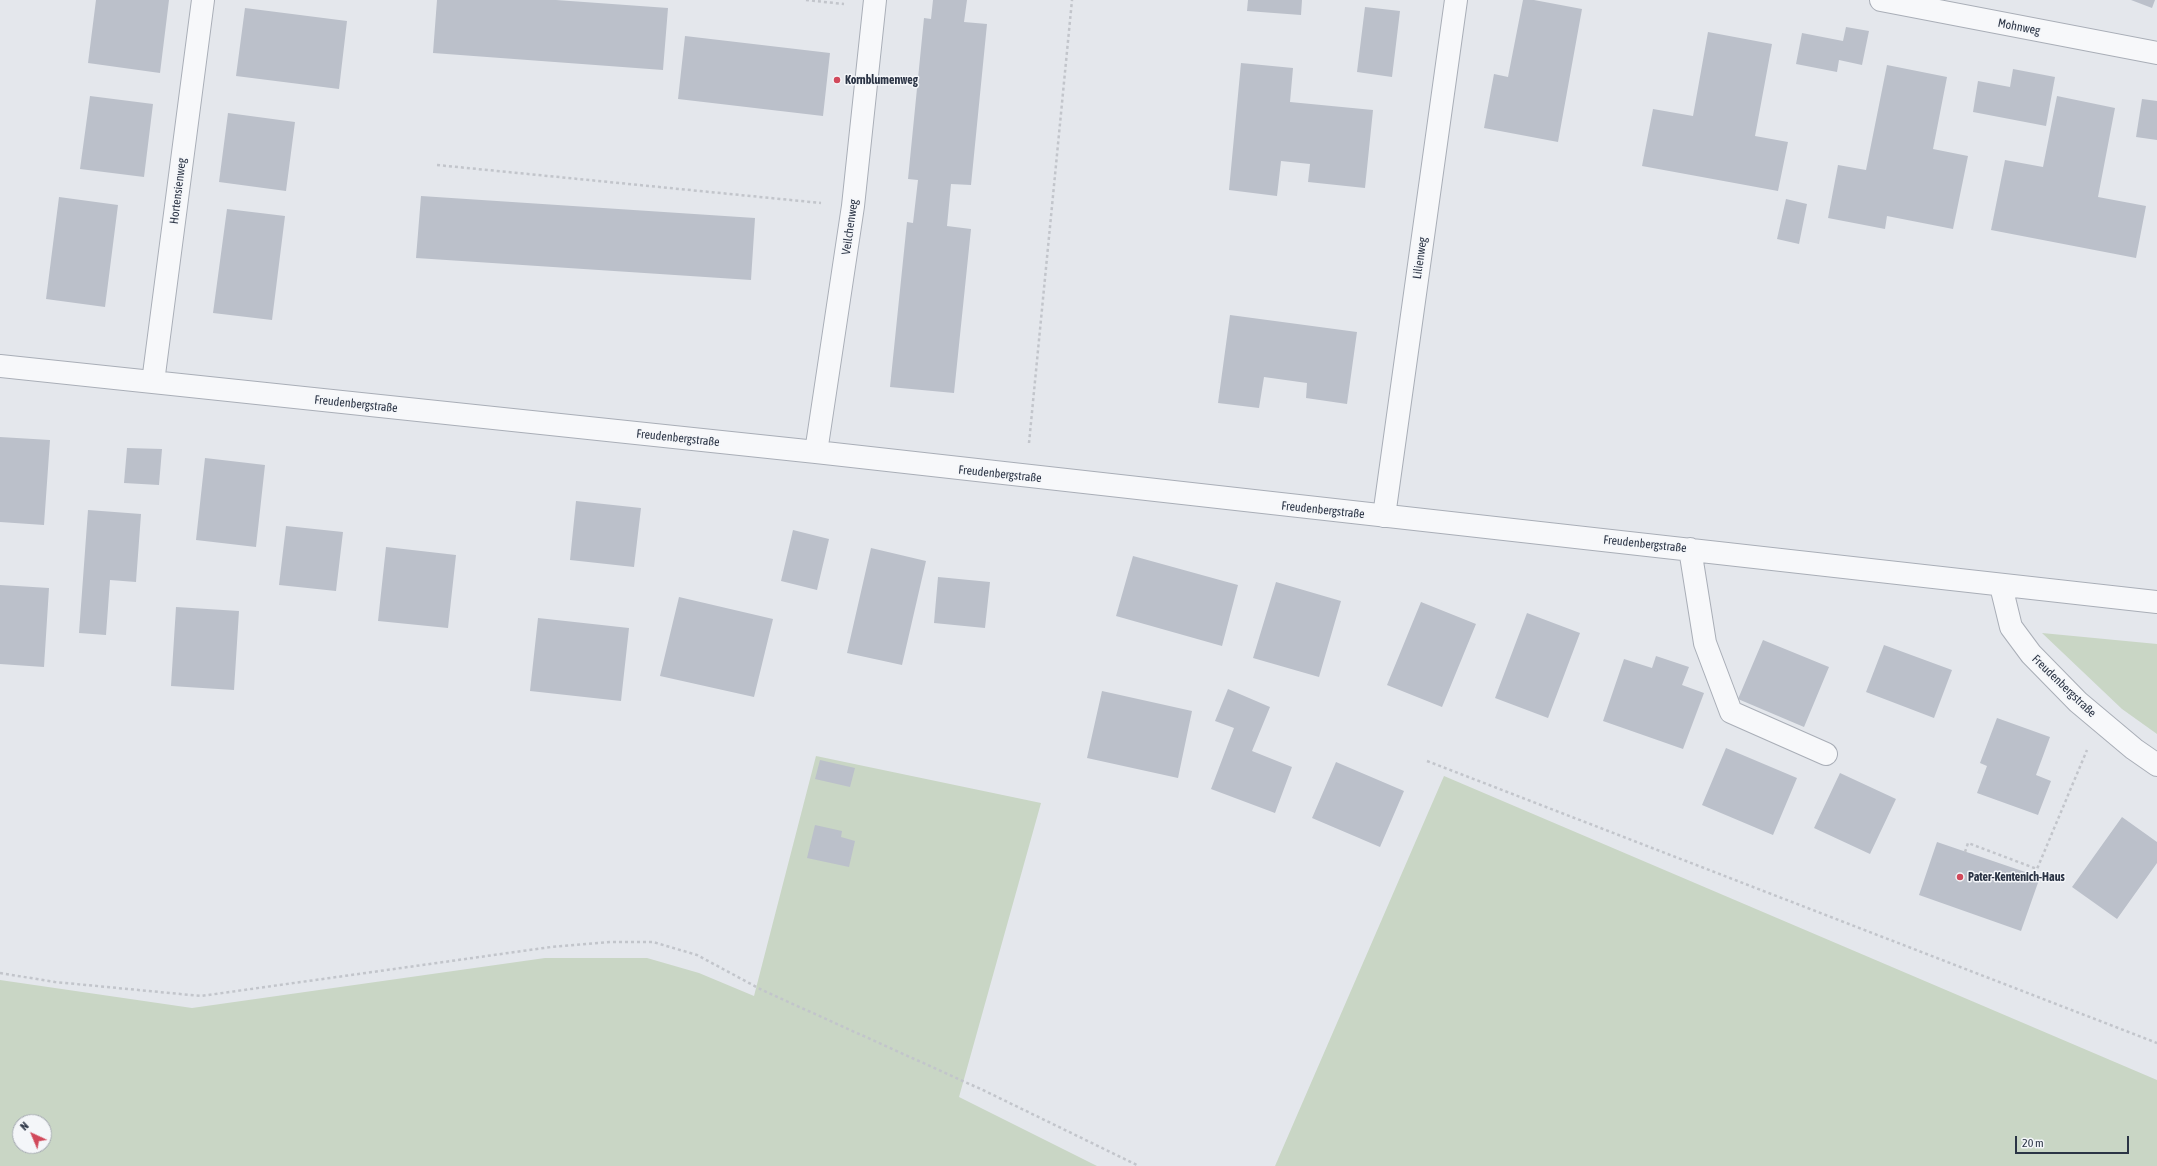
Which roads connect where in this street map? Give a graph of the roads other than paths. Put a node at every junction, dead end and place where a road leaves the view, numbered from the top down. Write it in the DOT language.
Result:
graph roads {
  1 [pos="203,0"];
  2 [pos="1456,0"];
  3 [pos="1881,0"];
  4 [pos="875,4"];
  5 [pos="2157,53"];
  6 [pos="0,366"];
  7 [pos="153,382"];
  8 [pos="816,452"];
  9 [pos="1384,516"];
  10 [pos="1690,549"];
  11 [pos="2001,586"];
  12 [pos="2157,602"];
  13 [pos="1826,754"];
  14 [pos="2157,764"];
  1 -- 7 [label="street, Hortensienweg"];
  2 -- 9 [label="street, Lilienweg"];
  3 -- 5 [label="street, Mohnweg"];
  4 -- 8 [label="street, Veilchenweg"];
  6 -- 7 [label="street, Freudenbergstraße"];
  7 -- 8 [label="street, Freudenbergstraße"];
  8 -- 9 [label="street, Freudenbergstraße"];
  9 -- 10 [label="street, Freudenbergstraße"];
  10 -- 11 [label="street, Freudenbergstraße"];
  10 -- 13 [label="street"];
  11 -- 12 [label="street, Freudenbergstraße"];
  11 -- 14 [label="street, Freudenbergstraße"];
}
